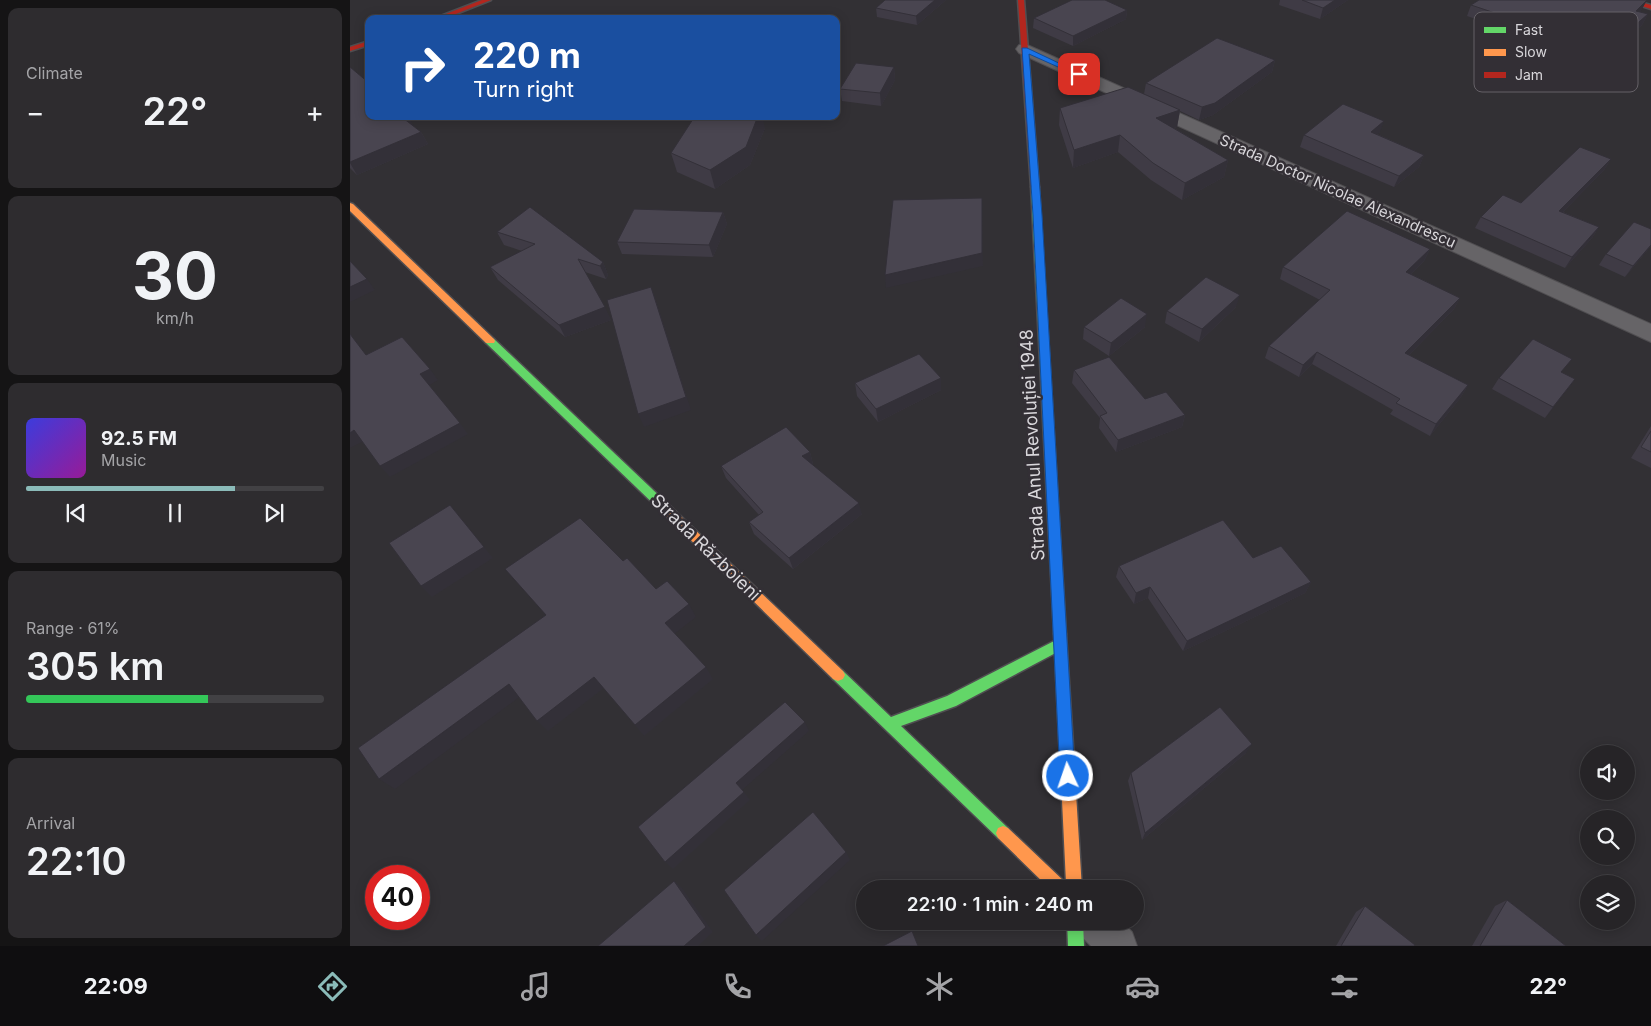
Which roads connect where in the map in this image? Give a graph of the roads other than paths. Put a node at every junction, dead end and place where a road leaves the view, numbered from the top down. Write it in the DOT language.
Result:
graph roads {
  1 [pos="488,0"];
  2 [pos="1021,0"];
  3 [pos="1626,0"];
  4 [pos="1651,7"];
  5 [pos="447,15"];
  6 [pos="365,43"];
  7 [pos="350,49"];
  8 [pos="1025,49"];
  9 [pos="350,206"];
  10 [pos="1651,334"];
  11 [pos="1060,644"];
  12 [pos="890,724"];
  13 [pos="1052,880"];
  14 [pos="1073,880"];
  15 [pos="1075,930"];
  16 [pos="1103,930"];
  17 [pos="1076,946"];
  18 [pos="1118,946"];
  1 -- 5 [label="street"];
  2 -- 8 [label="street, Strada Anul Revoluției 1948"];
  3 -- 4 [label="street"];
  6 -- 7 [label="street"];
  8 -- 10 [label="street, Strada Doctor Nicolae Alexandrescu"];
  8 -- 11 [label="street, Strada Anul Revoluției 1948"];
  9 -- 12 [label="street, Strada Războieni"];
  11 -- 12 [label="street"];
  11 -- 14 [label="street, Strada Anul Revoluției 1948"];
  12 -- 13 [label="street, Strada Războieni"];
  15 -- 17 [label="street"];
  16 -- 18 [label="street"];
}
